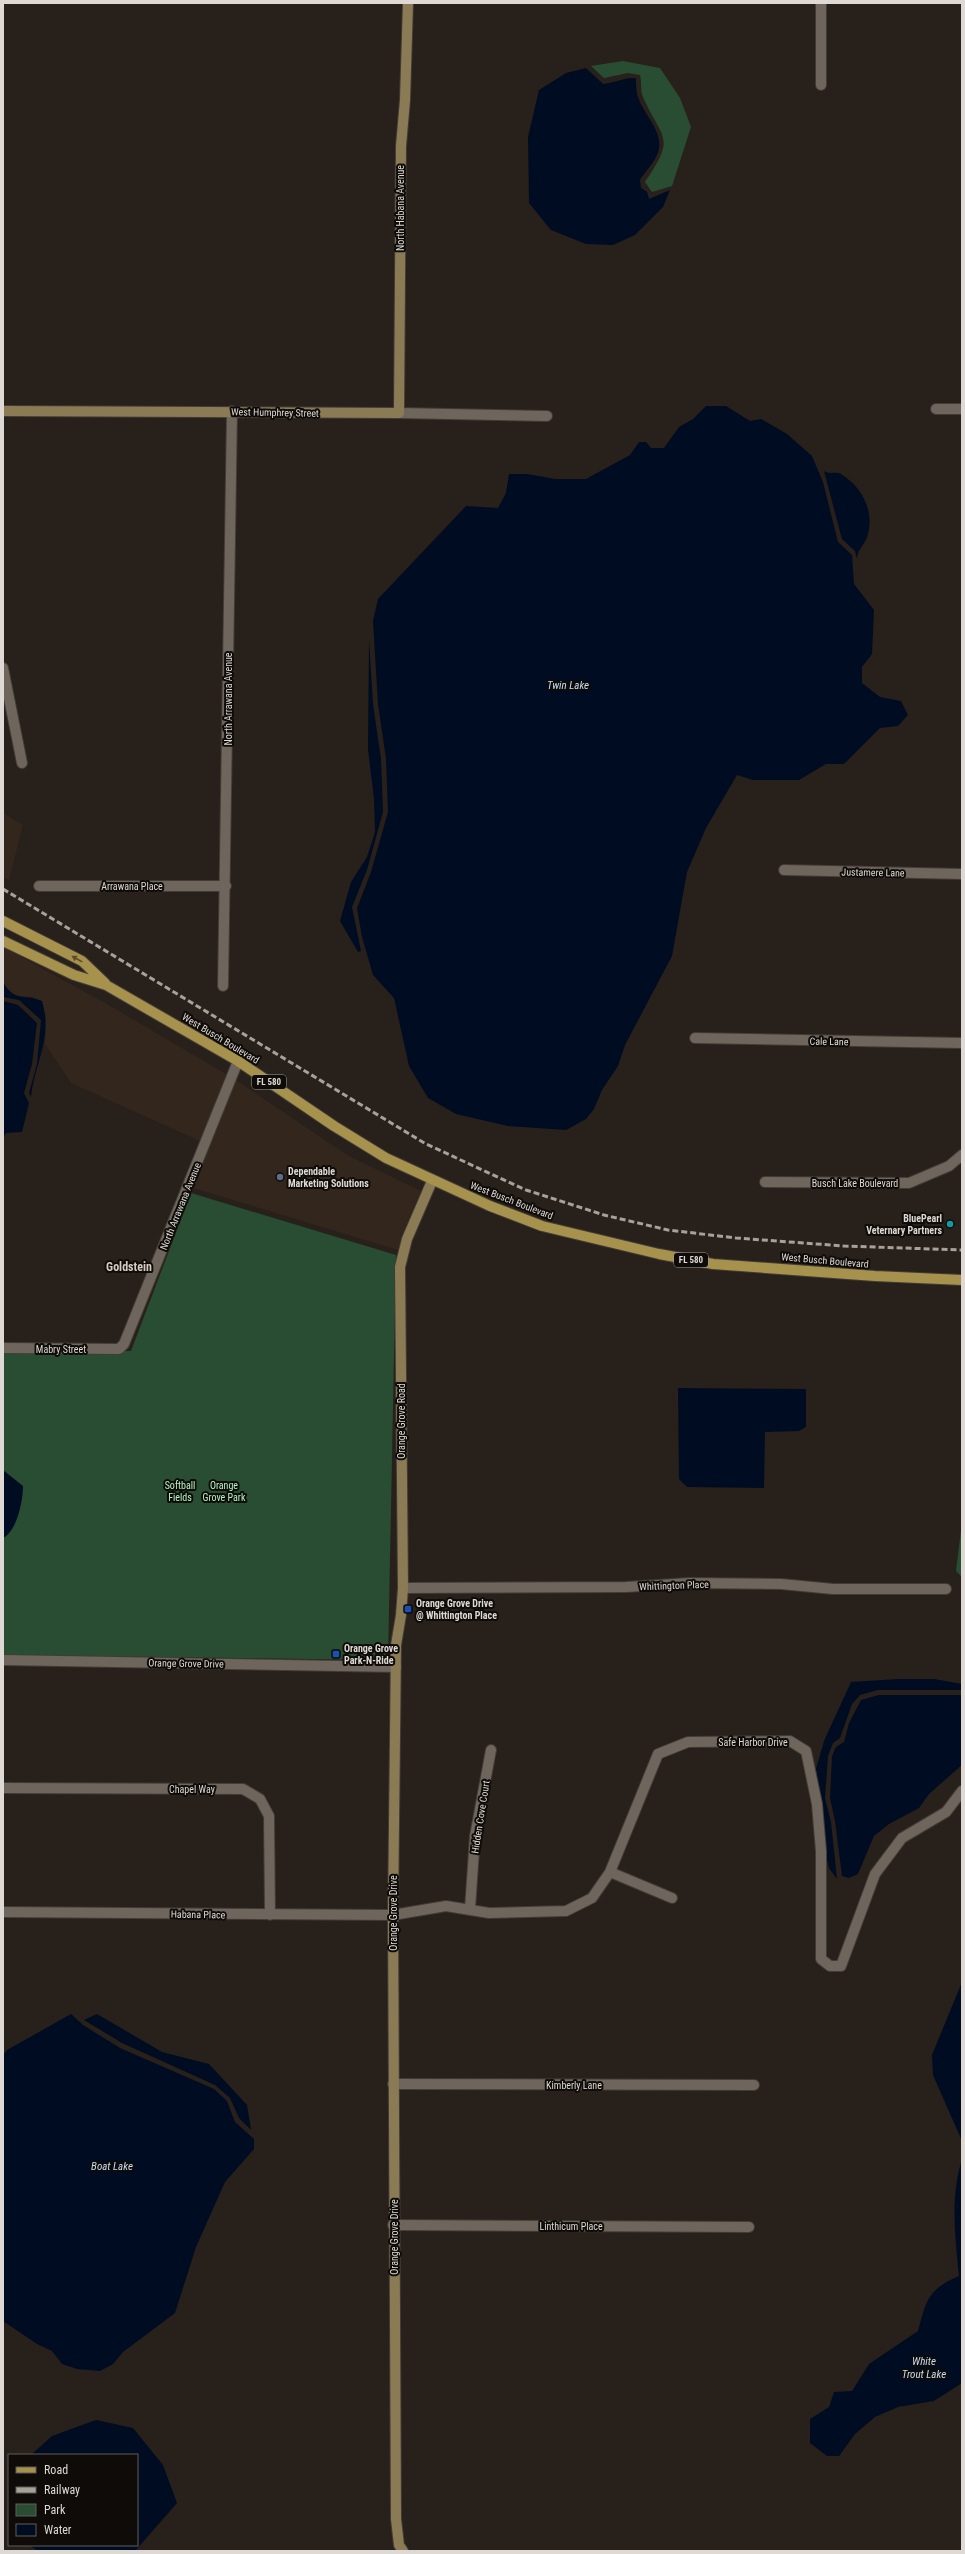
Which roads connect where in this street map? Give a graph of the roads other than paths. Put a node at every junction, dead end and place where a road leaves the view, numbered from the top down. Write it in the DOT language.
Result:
graph roads {
  1 [pos="408,3"];
  2 [pos="821,3"];
  3 [pos="821,85"];
  4 [pos="936,410"];
  5 [pos="962,410"];
  6 [pos="3,411"];
  7 [pos="232,411"];
  8 [pos="399,413"];
  9 [pos="547,416"];
  10 [pos="3,668"];
  11 [pos="22,763"];
  12 [pos="784,870"];
  13 [pos="962,874"];
  14 [pos="39,886"];
  15 [pos="226,886"];
  16 [pos="3,921"];
  17 [pos="3,940"];
  18 [pos="106,985"];
  19 [pos="223,986"];
  20 [pos="695,1038"];
  21 [pos="962,1043"];
  22 [pos="238,1061"];
  23 [pos="962,1155"];
  24 [pos="432,1181"];
  25 [pos="765,1182"];
  26 [pos="962,1280"];
  27 [pos="3,1348"];
  28 [pos="119,1349"];
  29 [pos="403,1588"];
  30 [pos="946,1589"];
  31 [pos="3,1660"];
  32 [pos="396,1667"];
  33 [pos="491,1750"];
  34 [pos="3,1788"];
  35 [pos="962,1791"];
  36 [pos="610,1872"];
  37 [pos="672,1898"];
  38 [pos="470,1909"];
  39 [pos="3,1912"];
  40 [pos="270,1915"];
  41 [pos="392,1915"];
  42 [pos="393,2084"];
  43 [pos="754,2085"];
  44 [pos="393,2225"];
  45 [pos="749,2227"];
  46 [pos="402,2551"];
  1 -- 8 [label="street, North Habana Avenue"];
  2 -- 3 [label="street"];
  4 -- 5 [label="street"];
  6 -- 7 [label="street, West Humphrey Street"];
  7 -- 8 [label="street, West Humphrey Street"];
  7 -- 15 [label="street, North Arrawana Avenue"];
  8 -- 9 [label="street, West Humphrey Street"];
  10 -- 11 [label="street"];
  12 -- 13 [label="street, Justamere Lane"];
  14 -- 15 [label="street, Arrawana Place"];
  15 -- 19 [label="street, North Arrawana Avenue"];
  18 -- 16 [label="main road, West Busch Boulevard, one-way"];
  17 -- 18 [label="main road, West Busch Boulevard / FL 580"];
  18 -- 22 [label="main road, West Busch Boulevard / FL 580"];
  20 -- 21 [label="street, Cale Lane"];
  22 -- 24 [label="main road, West Busch Boulevard / FL 580"];
  22 -- 28 [label="street, North Arrawana Avenue"];
  23 -- 25 [label="street, Busch Lake Boulevard"];
  24 -- 26 [label="main road, West Busch Boulevard / FL 580"];
  24 -- 29 [label="street, Orange Grove Road"];
  27 -- 28 [label="street, Mabry Street"];
  29 -- 30 [label="street, Whittington Place"];
  29 -- 32 [label="street, Orange Grove Road"];
  31 -- 32 [label="street, Orange Grove Drive"];
  32 -- 41 [label="street, Orange Grove Drive"];
  33 -- 38 [label="street, Hidden Cove Court"];
  34 -- 40 [label="street, Chapel Way"];
  35 -- 36 [label="street, Safe Harbor Drive"];
  36 -- 37 [label="street"];
  36 -- 38 [label="street, Safe Harbor Drive"];
  38 -- 41 [label="street, Safe Harbor Drive"];
  39 -- 40 [label="street, Habana Place"];
  40 -- 41 [label="street, Habana Place"];
  41 -- 42 [label="street, Orange Grove Drive"];
  42 -- 43 [label="street, Kimberly Lane"];
  42 -- 44 [label="street, Orange Grove Drive"];
  44 -- 45 [label="street, Linthicum Place"];
  44 -- 46 [label="street, Orange Grove Drive"];
}
